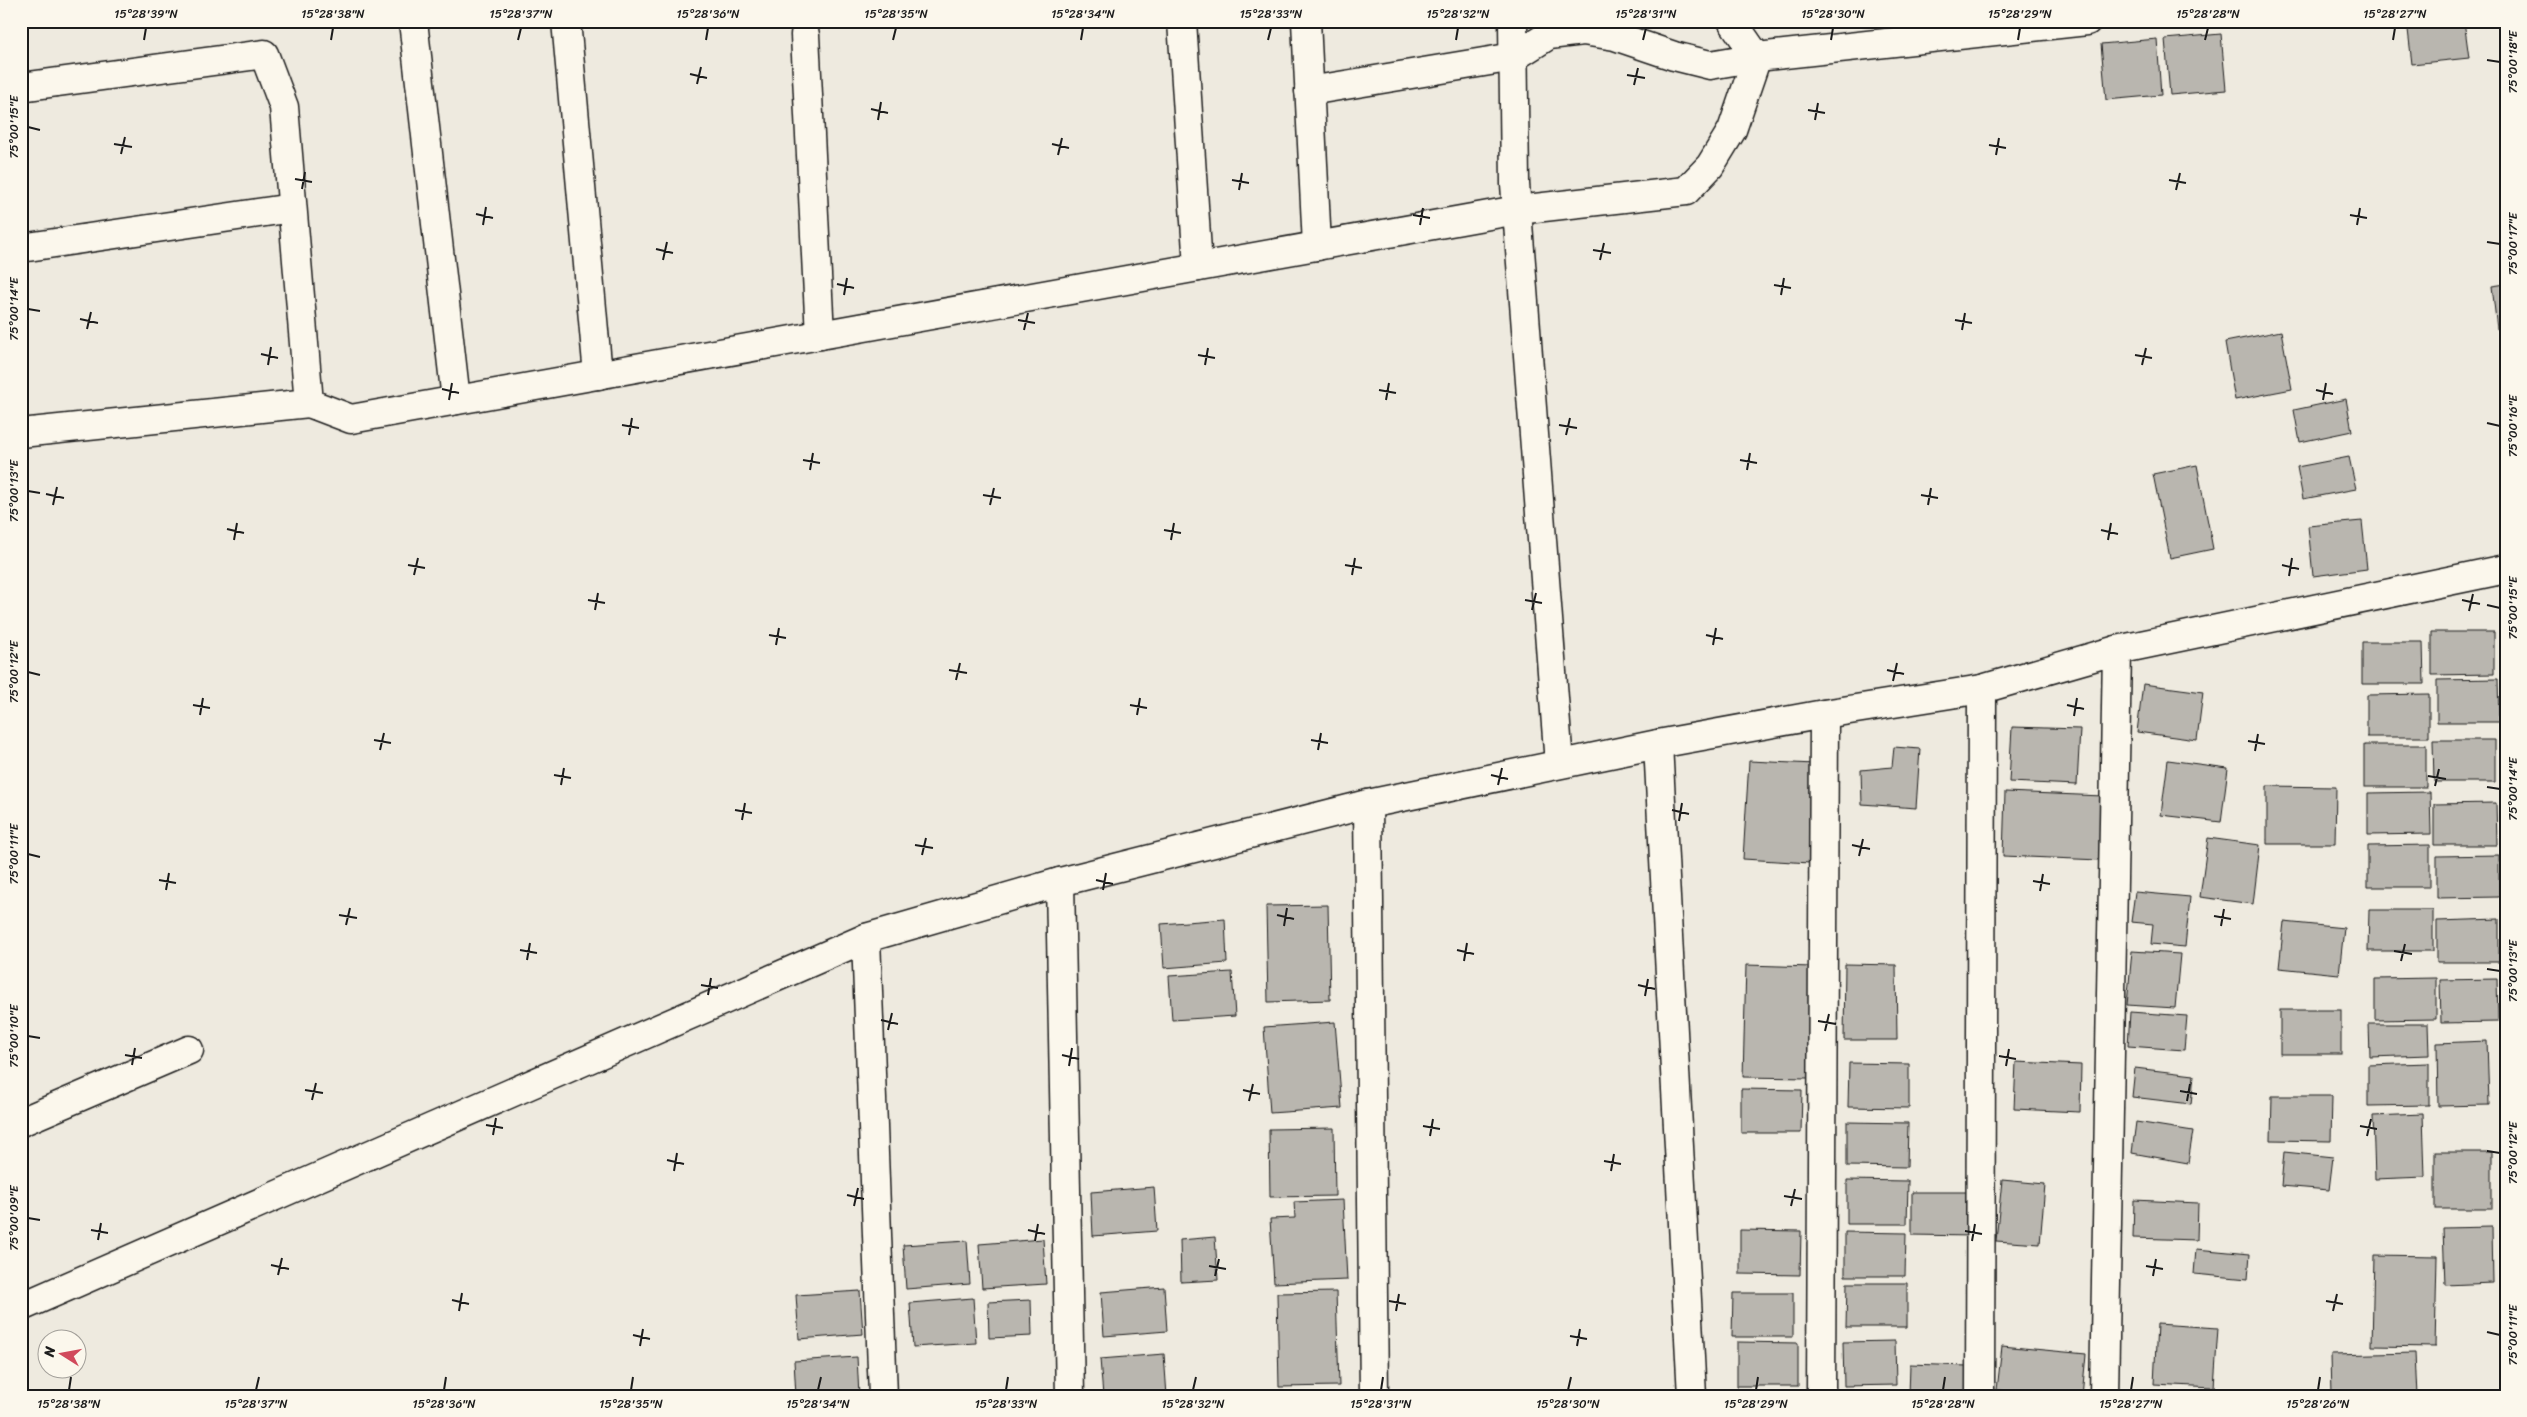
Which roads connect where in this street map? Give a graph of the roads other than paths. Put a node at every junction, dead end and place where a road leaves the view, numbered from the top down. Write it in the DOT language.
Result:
graph roads {
  1 [pos="413,21"];
  2 [pos="566,21"];
  3 [pos="1182,21"];
  4 [pos="1306,21"];
  5 [pos="1513,21"];
  6 [pos="1732,21"];
  7 [pos="2087,21"];
  8 [pos="804,34"];
  9 [pos="1514,56"];
  10 [pos="1757,57"];
  11 [pos="21,87"];
  12 [pos="1309,91"];
  13 [pos="292,208"];
  14 [pos="1517,210"];
  15 [pos="1317,246"];
  16 [pos="21,248"];
  17 [pos="1198,267"];
  18 [pos="820,335"];
  19 [pos="598,375"];
  20 [pos="456,400"];
  21 [pos="308,403"];
  22 [pos="21,433"];
  23 [pos="2506,569"];
  24 [pos="2117,650"];
  25 [pos="1982,690"];
  26 [pos="1824,714"];
  27 [pos="1658,744"];
  28 [pos="1559,764"];
  29 [pos="1368,804"];
  30 [pos="1060,882"];
  31 [pos="866,938"];
  32 [pos="189,1050"];
  33 [pos="21,1122"];
  34 [pos="21,1307"];
  35 [pos="883,1396"];
  36 [pos="1070,1396"];
  37 [pos="1374,1396"];
  38 [pos="1692,1396"];
  39 [pos="1821,1396"];
  40 [pos="1980,1396"];
  41 [pos="2104,1396"];
  1 -- 20 [label="street"];
  2 -- 19 [label="street"];
  3 -- 17 [label="street"];
  4 -- 12 [label="street"];
  5 -- 9 [label="street"];
  6 -- 10 [label="street"];
  7 -- 10 [label="street"];
  8 -- 18 [label="street"];
  9 -- 10 [label="street"];
  9 -- 12 [label="street"];
  9 -- 14 [label="street"];
  10 -- 14 [label="street"];
  11 -- 13 [label="street"];
  12 -- 15 [label="street"];
  13 -- 16 [label="street"];
  13 -- 21 [label="street"];
  14 -- 15 [label="street"];
  14 -- 28 [label="street"];
  15 -- 17 [label="street"];
  17 -- 18 [label="street"];
  18 -- 19 [label="street"];
  19 -- 20 [label="street"];
  20 -- 21 [label="street"];
  21 -- 22 [label="street"];
  23 -- 24 [label="street"];
  24 -- 25 [label="street"];
  24 -- 41 [label="street"];
  25 -- 26 [label="street"];
  25 -- 40 [label="street"];
  26 -- 27 [label="street"];
  26 -- 39 [label="street"];
  27 -- 28 [label="street"];
  27 -- 38 [label="street"];
  28 -- 29 [label="street"];
  29 -- 30 [label="street"];
  29 -- 37 [label="street"];
  30 -- 31 [label="street"];
  30 -- 36 [label="street"];
  31 -- 34 [label="street"];
  31 -- 35 [label="street"];
  32 -- 33 [label="street"];
}
